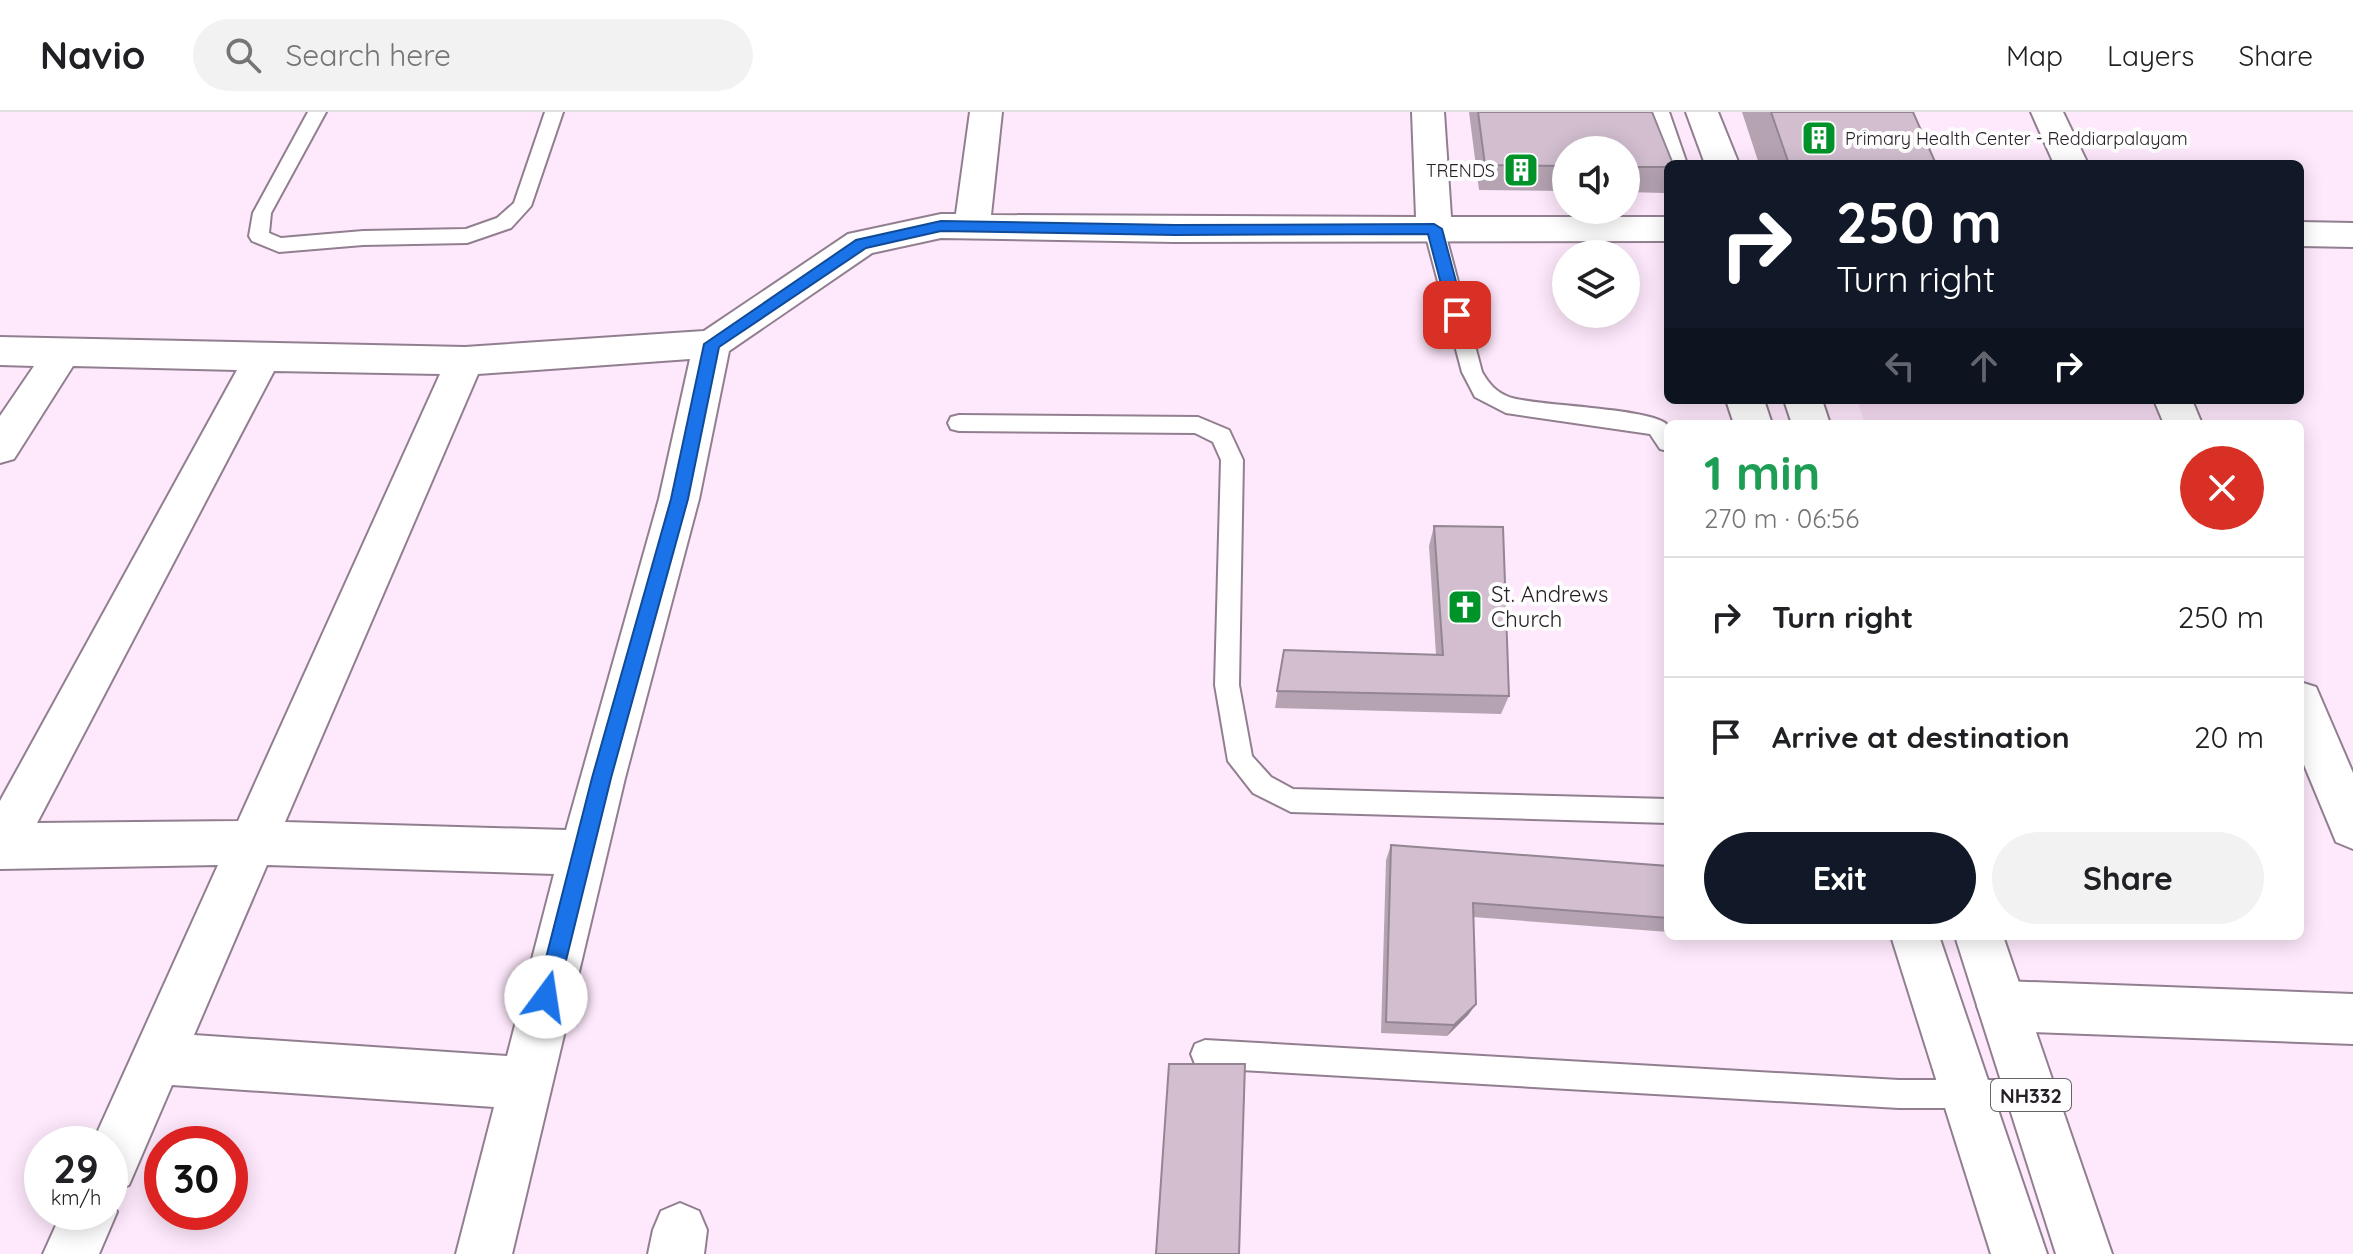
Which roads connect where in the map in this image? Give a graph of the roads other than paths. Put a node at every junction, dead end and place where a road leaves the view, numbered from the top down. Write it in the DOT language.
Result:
graph roads {
  1 [pos="317,112"];
  2 [pos="554,112"];
  3 [pos="986,112"];
  4 [pos="1428,112"];
  5 [pos="1653,112"];
  6 [pos="1702,112"];
  7 [pos="2047,112"];
  8 [pos="1669,160"];
  9 [pos="1720,160"];
  10 [pos="2069,160"];
  11 [pos="972,227"];
  12 [pos="1434,229"];
  13 [pos="1664,229"];
  14 [pos="2304,234"];
  15 [pos="2353,235"];
  16 [pos="712,344"];
  17 [pos="0,351"];
  18 [pos="63,352"];
  19 [pos="263,356"];
  20 [pos="465,361"];
  21 [pos="959,423"];
  22 [pos="1664,438"];
  23 [pos="0,448"];
  24 [pos="2304,711"];
  25 [pos="1664,811"];
  26 [pos="2353,827"];
  27 [pos="252,843"];
  28 [pos="0,845"];
  29 [pos="583,853"];
  30 [pos="1916,940"];
  31 [pos="1980,940"];
  32 [pos="2002,1006"];
  33 [pos="2353,1019"];
  34 [pos="1205,1054"];
  35 [pos="157,1058"];
  36 [pos="524,1083"];
  37 [pos="1964,1093"];
  38 [pos="2030,1094"];
  39 [pos="127,1126"];
  40 [pos="82,1230"];
  41 [pos="71,1254"];
  42 [pos="484,1254"];
  43 [pos="2019,1254"];
  44 [pos="2084,1254"];
  1 -- 2 [label="lane"];
  3 -- 11 [label="main road"];
  4 -- 12 [label="main road"];
  5 -- 8 [label="main road"];
  6 -- 9 [label="main road"];
  7 -- 10 [label="main road"];
  11 -- 12 [label="main road"];
  11 -- 16 [label="main road"];
  12 -- 13 [label="main road"];
  12 -- 22 [label="lane"];
  14 -- 15 [label="main road"];
  16 -- 20 [label="main road"];
  16 -- 29 [label="main road"];
  17 -- 18 [label="main road"];
  18 -- 19 [label="main road"];
  18 -- 23 [label="main road"];
  19 -- 20 [label="main road"];
  19 -- 28 [label="main road"];
  20 -- 27 [label="main road"];
  21 -- 25 [label="lane"];
  24 -- 26 [label="main road"];
  27 -- 28 [label="main road"];
  27 -- 29 [label="main road"];
  27 -- 35 [label="main road"];
  29 -- 36 [label="main road"];
  30 -- 37 [label="main road, NH332"];
  31 -- 32 [label="main road, NH332"];
  32 -- 33 [label="main road"];
  32 -- 38 [label="main road, NH332"];
  34 -- 37 [label="lane"];
  35 -- 36 [label="main road"];
  35 -- 39 [label="main road"];
  36 -- 42 [label="main road"];
  37 -- 38 [label="lane"];
  37 -- 43 [label="main road, NH332"];
  38 -- 44 [label="main road, NH332"];
  40 -- 41 [label="main road"];
}
